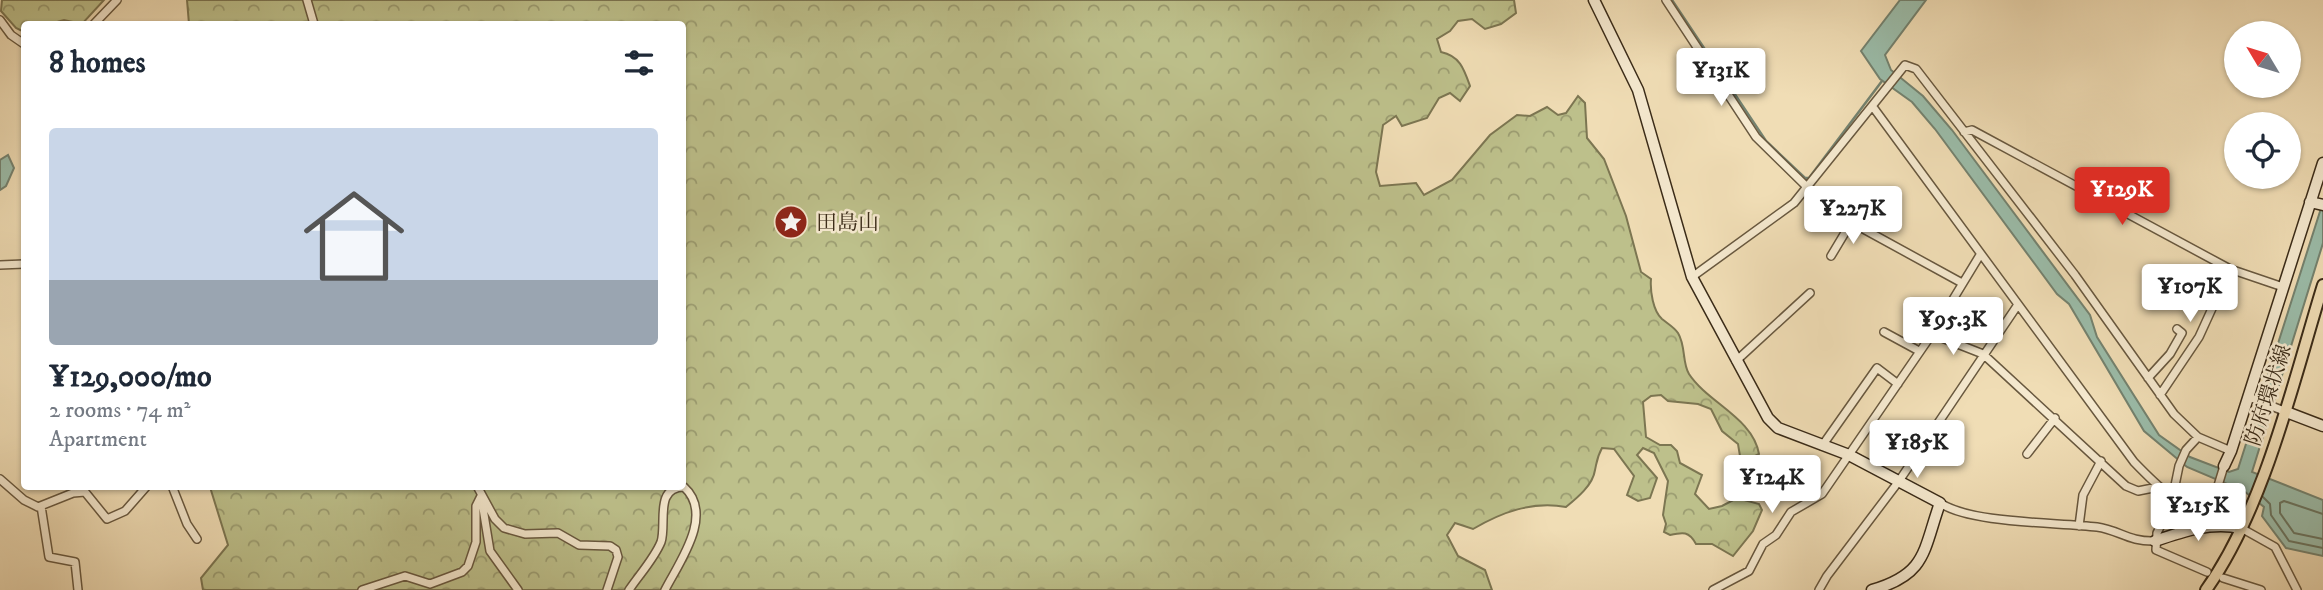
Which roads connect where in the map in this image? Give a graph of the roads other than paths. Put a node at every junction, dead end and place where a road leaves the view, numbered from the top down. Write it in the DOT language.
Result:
graph roads {
  1 [pos="117,0"];
  2 [pos="307,0"];
  3 [pos="1594,0"];
  4 [pos="1666,0"];
  5 [pos="0,20"];
  6 [pos="97,21"];
  7 [pos="313,21"];
  8 [pos="21,42"];
  9 [pos="1873,107"];
  10 [pos="1964,132"];
  11 [pos="2323,163"];
  12 [pos="1808,188"];
  13 [pos="2316,203"];
  14 [pos="1852,222"];
  15 [pos="1980,255"];
  16 [pos="1830,256"];
  17 [pos="21,264"];
  18 [pos="0,265"];
  19 [pos="2230,269"];
  20 [pos="1692,277"];
  21 [pos="1962,283"];
  22 [pos="2323,285"];
  23 [pos="2283,287"];
  24 [pos="1810,293"];
  25 [pos="2017,306"];
  26 [pos="2177,329"];
  27 [pos="1884,331"];
  28 [pos="1932,334"];
  29 [pos="1919,351"];
  30 [pos="1983,354"];
  31 [pos="1735,361"];
  32 [pos="2148,378"];
  33 [pos="1898,384"];
  34 [pos="2160,396"];
  35 [pos="2251,398"];
  36 [pos="2284,411"];
  37 [pos="2055,418"];
  38 [pos="2323,426"];
  39 [pos="2198,436"];
  40 [pos="1822,446"];
  41 [pos="2231,451"];
  42 [pos="2027,454"];
  43 [pos="1849,455"];
  44 [pos="2101,461"];
  45 [pos="2224,466"];
  46 [pos="0,479"];
  47 [pos="1899,481"];
  48 [pos="2158,487"];
  49 [pos="686,489"];
  50 [pos="144,490"];
  51 [pos="174,490"];
  52 [pos="673,490"];
  53 [pos="480,492"];
  54 [pos="2173,499"];
  55 [pos="1940,503"];
  56 [pos="41,506"];
  57 [pos="2079,526"];
  58 [pos="2241,528"];
  59 [pos="197,539"];
  60 [pos="2155,541"];
  61 [pos="2207,572"];
  62 [pos="2223,578"];
  63 [pos="78,590"];
  64 [pos="362,590"];
  65 [pos="518,590"];
  66 [pos="607,590"];
  67 [pos="629,590"];
  68 [pos="665,590"];
  69 [pos="1713,590"];
  70 [pos="1819,590"];
  71 [pos="1872,590"];
  72 [pos="2206,590"];
  73 [pos="2261,590"];
  74 [pos="2297,590"];
  1 -- 6 [label="street"];
  2 -- 7 [label="street"];
  3 -- 20 [label="street"];
  4 -- 12 [label="street"];
  5 -- 8 [label="street"];
  9 -- 10 [label="street"];
  9 -- 12 [label="street"];
  9 -- 15 [label="street"];
  10 -- 19 [label="street"];
  10 -- 32 [label="street"];
  11 -- 13 [label="street"];
  12 -- 14 [label="street"];
  12 -- 20 [label="street"];
  13 -- 23 [label="street"];
  14 -- 16 [label="street"];
  14 -- 21 [label="street"];
  15 -- 21 [label="street"];
  15 -- 25 [label="street"];
  17 -- 18 [label="street"];
  19 -- 23 [label="street"];
  19 -- 34 [label="street"];
  20 -- 31 [label="street"];
  21 -- 28 [label="street"];
  22 -- 36 [label="main road, 防府環状線"];
  23 -- 35 [label="street"];
  24 -- 31 [label="street"];
  25 -- 30 [label="street"];
  25 -- 48 [label="street"];
  26 -- 32 [label="street"];
  27 -- 29 [label="street"];
  28 -- 29 [label="street"];
  28 -- 30 [label="street"];
  29 -- 33 [label="street"];
  30 -- 37 [label="street"];
  30 -- 47 [label="street"];
  31 -- 40 [label="street"];
  32 -- 34 [label="street"];
  33 -- 40 [label="street"];
  33 -- 43 [label="street"];
  34 -- 39 [label="street"];
  35 -- 36 [label="street"];
  35 -- 41 [label="street"];
  36 -- 38 [label="street"];
  36 -- 58 [label="main road, 防府環状線"];
  37 -- 42 [label="street"];
  37 -- 44 [label="street"];
  39 -- 41 [label="street"];
  39 -- 54 [label="street"];
  40 -- 43 [label="street"];
  41 -- 45 [label="street"];
  43 -- 47 [label="street"];
  43 -- 69 [label="street"];
  44 -- 48 [label="street"];
  44 -- 57 [label="street"];
  45 -- 54 [label="street"];
  46 -- 56 [label="street"];
  47 -- 55 [label="street"];
  47 -- 70 [label="street"];
  48 -- 54 [label="street"];
  49 -- 68 [label="street"];
  50 -- 56 [label="street"];
  51 -- 59 [label="street"];
  52 -- 67 [label="street"];
  53 -- 64 [label="street"];
  53 -- 65 [label="street"];
  53 -- 66 [label="street"];
  54 -- 60 [label="street"];
  55 -- 57 [label="street"];
  55 -- 71 [label="street"];
  56 -- 63 [label="street"];
  57 -- 60 [label="street"];
  58 -- 60 [label="street"];
  58 -- 72 [label="main road, 防府環状線"];
  58 -- 74 [label="street"];
  60 -- 61 [label="street"];
  62 -- 73 [label="street"];
}
